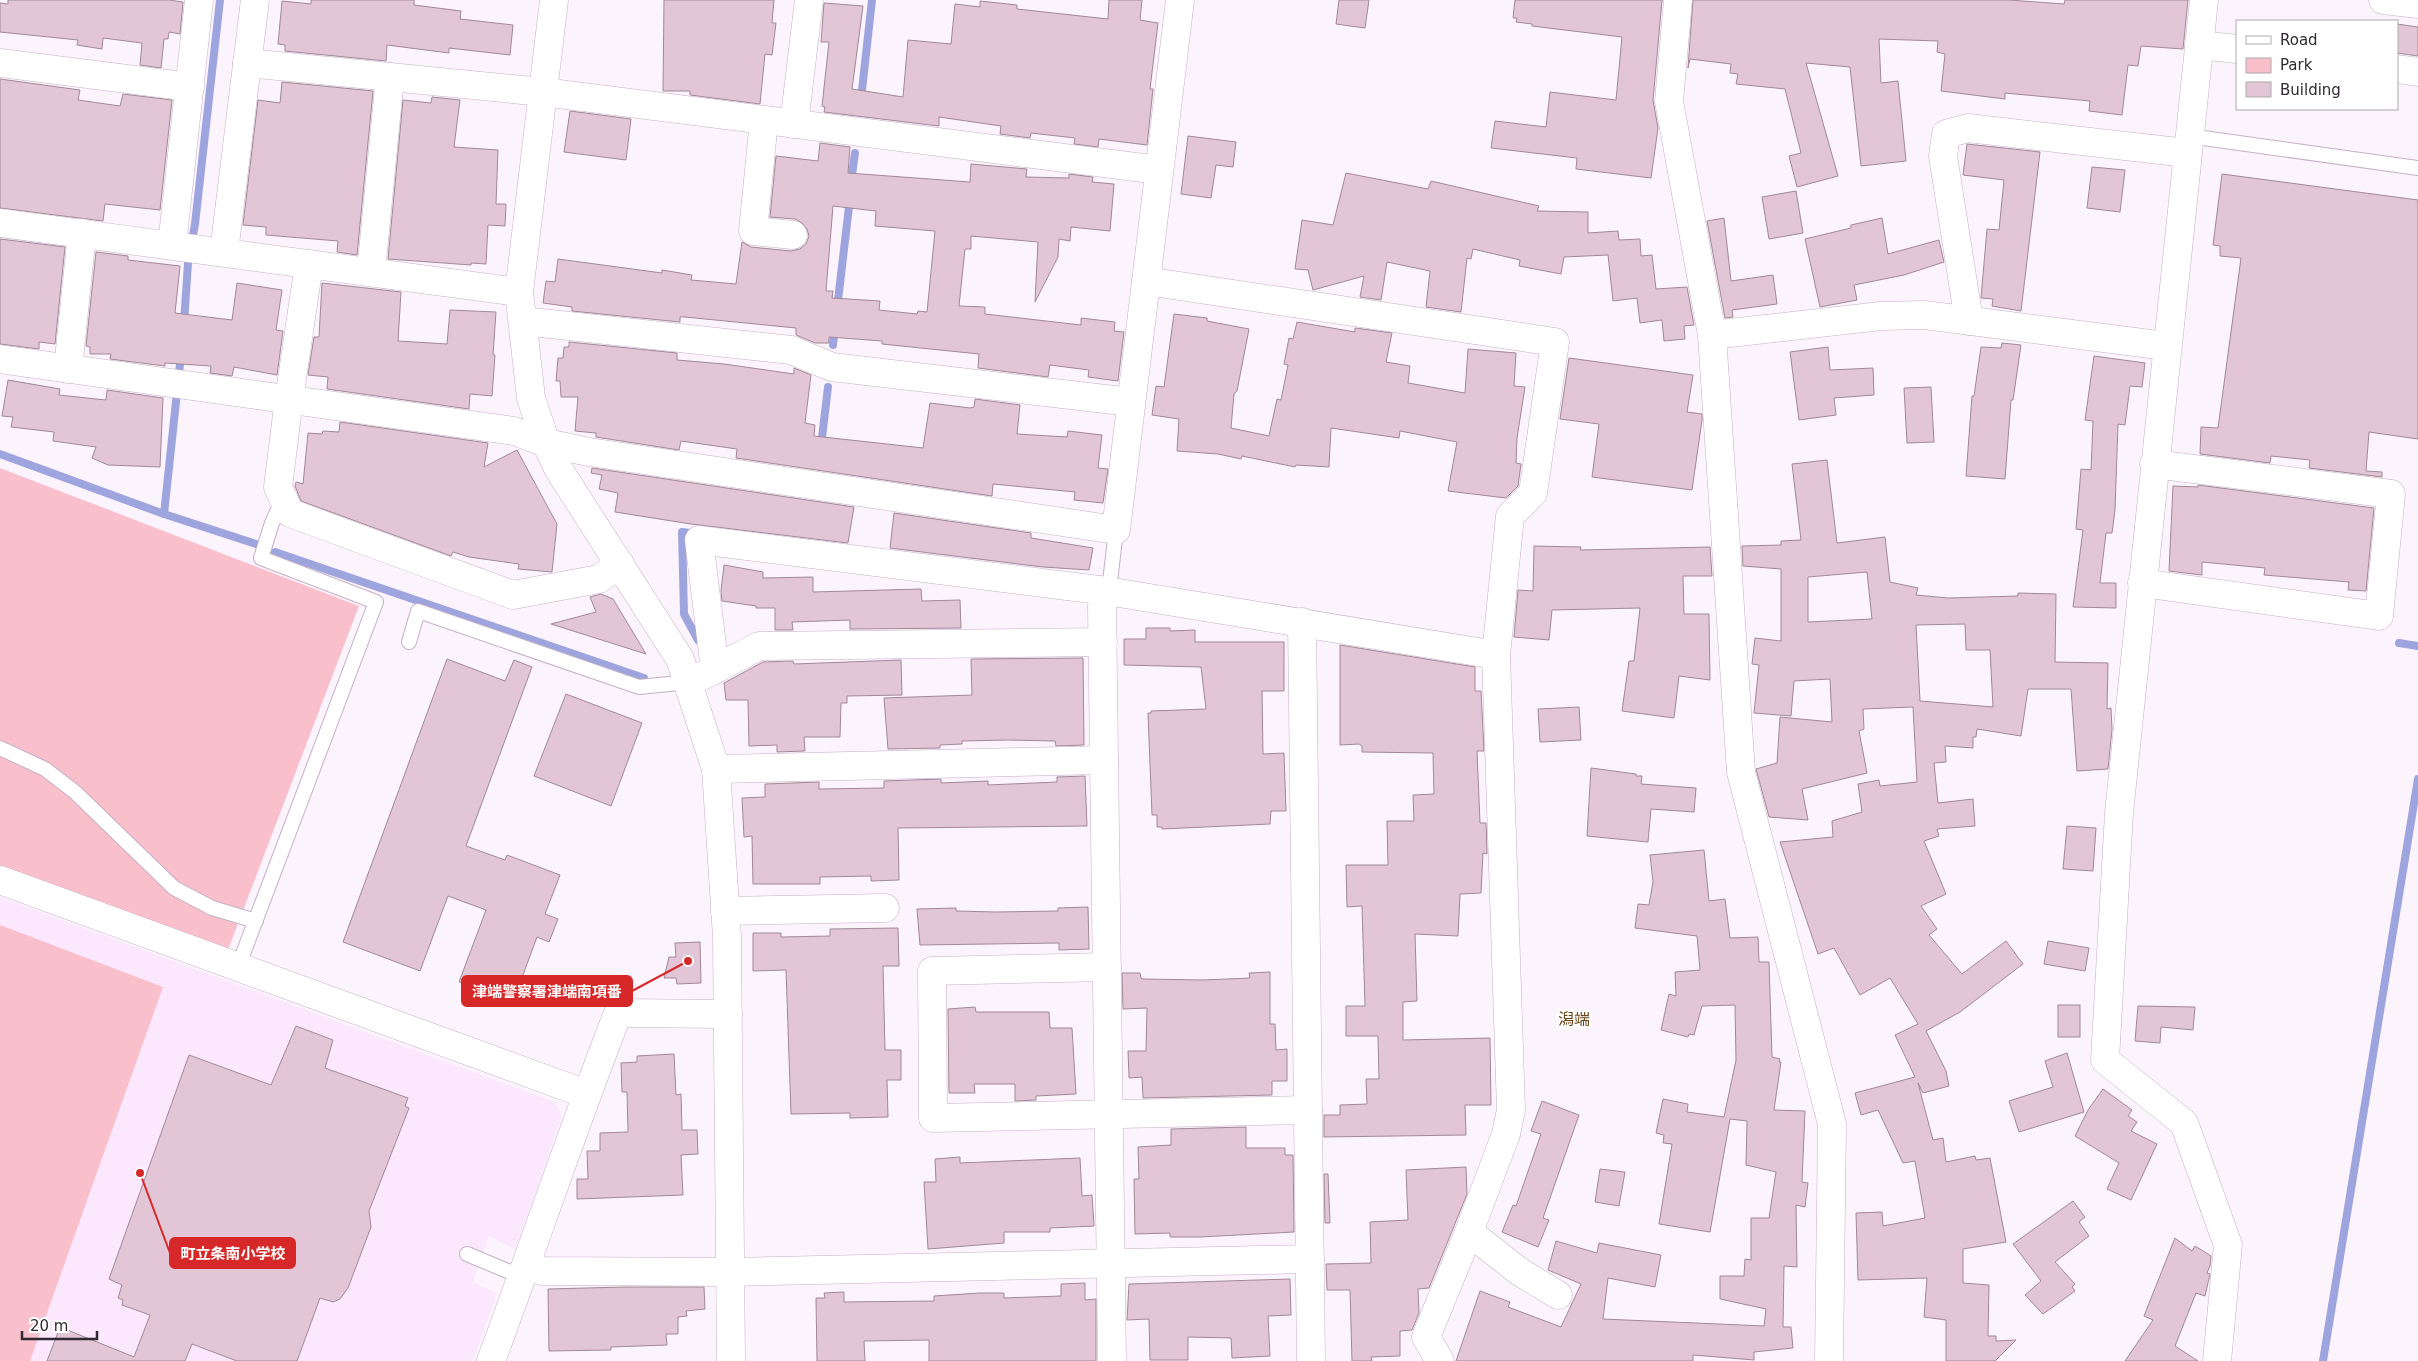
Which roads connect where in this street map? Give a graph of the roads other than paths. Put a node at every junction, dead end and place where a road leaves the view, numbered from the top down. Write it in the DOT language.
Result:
graph roads {
  1 [pos="200,0"];
  2 [pos="255,0"];
  3 [pos="554,0"];
  4 [pos="809,0"];
  5 [pos="1180,0"];
  6 [pos="1678,0"];
  7 [pos="2204,0"];
  8 [pos="2383,0"];
  9 [pos="2418,4"];
  10 [pos="2199,45"];
  11 [pos="2236,49"];
  12 [pos="0,63"];
  13 [pos="247,63"];
  14 [pos="2398,69"];
  15 [pos="2418,72"];
  16 [pos="390,77"];
  17 [pos="190,87"];
  18 [pos="543,92"];
  19 [pos="764,120"];
  20 [pos="794,124"];
  21 [pos="2188,144"];
  22 [pos="2418,168"];
  23 [pos="1159,170"];
  24 [pos="0,223"];
  25 [pos="82,233"];
  26 [pos="793,235"];
  27 [pos="177,246"];
  28 [pos="220,252"];
  29 [pos="309,264"];
  30 [pos="371,272"];
  31 [pos="1146,281"];
  32 [pos="520,292"];
  33 [pos="523,321"];
  34 [pos="1969,321"];
  35 [pos="1712,335"];
  36 [pos="2166,346"];
  37 [pos="0,359"];
  38 [pos="68,369"];
  39 [pos="289,400"];
  40 [pos="1131,402"];
  41 [pos="546,443"];
  42 [pos="2154,464"];
  43 [pos="283,498"];
  44 [pos="1116,530"];
  45 [pos="620,564"];
  46 [pos="2142,583"];
  47 [pos="1104,598"];
  48 [pos="1302,622"];
  49 [pos="409,642"];
  50 [pos="1103,642"];
  51 [pos="1496,655"];
  52 [pos="715,670"];
  53 [pos="690,682"];
  54 [pos="0,748"];
  55 [pos="1104,760"];
  56 [pos="716,769"];
  57 [pos="0,880"];
  58 [pos="885,908"];
  59 [pos="725,911"];
  60 [pos="256,921"];
  61 [pos="238,967"];
  62 [pos="1107,967"];
  63 [pos="728,1014"];
  64 [pos="586,1094"];
  65 [pos="1308,1110"];
  66 [pos="1109,1115"];
  67 [pos="1469,1232"];
  68 [pos="467,1254"];
  69 [pos="1310,1259"];
  70 [pos="1111,1265"];
  71 [pos="525,1271"];
  72 [pos="730,1272"];
  73 [pos="1558,1295"];
  74 [pos="491,1361"];
  75 [pos="731,1361"];
  76 [pos="1112,1361"];
  77 [pos="1311,1361"];
  78 [pos="1440,1361"];
  79 [pos="1830,1361"];
  80 [pos="2217,1361"];
  1 -- 17 [label="street"];
  2 -- 13 [label="street"];
  3 -- 18 [label="street"];
  4 -- 20 [label="street"];
  5 -- 23 [label="street"];
  6 -- 35 [label="street"];
  7 -- 10 [label="street"];
  8 -- 9 [label="street"];
  10 -- 11 [label="street"];
  10 -- 21 [label="street"];
  12 -- 17 [label="street"];
  13 -- 16 [label="street"];
  13 -- 28 [label="street"];
  14 -- 15 [label="street"];
  16 -- 18 [label="street"];
  16 -- 30 [label="street"];
  17 -- 27 [label="street"];
  18 -- 19 [label="street"];
  18 -- 32 [label="street"];
  19 -- 20 [label="street"];
  19 -- 26 [label="street"];
  20 -- 23 [label="street"];
  21 -- 22 [label="lane"];
  21 -- 34 [label="street"];
  21 -- 36 [label="street"];
  23 -- 31 [label="street"];
  24 -- 25 [label="street"];
  25 -- 27 [label="street"];
  25 -- 38 [label="street"];
  27 -- 28 [label="street"];
  28 -- 29 [label="street"];
  29 -- 30 [label="street"];
  29 -- 39 [label="street"];
  30 -- 32 [label="street"];
  31 -- 40 [label="street"];
  31 -- 51 [label="street"];
  32 -- 33 [label="street"];
  33 -- 40 [label="street"];
  33 -- 41 [label="street"];
  34 -- 35 [label="street"];
  34 -- 36 [label="street"];
  35 -- 79 [label="street"];
  36 -- 42 [label="street"];
  37 -- 38 [label="street"];
  38 -- 39 [label="street"];
  39 -- 41 [label="street"];
  39 -- 43 [label="street"];
  40 -- 44 [label="street"];
  41 -- 44 [label="street"];
  41 -- 45 [label="street"];
  42 -- 46 [label="street"];
  42 -- 46 [label="street"];
  43 -- 45 [label="street"];
  43 -- 60 [label="lane"];
  44 -- 47 [label="lane"];
  45 -- 53 [label="street"];
  46 -- 80 [label="street"];
  47 -- 48 [label="street"];
  47 -- 50 [label="street"];
  47 -- 52 [label="street"];
  48 -- 51 [label="street"];
  48 -- 65 [label="street"];
  49 -- 53 [label="lane"];
  50 -- 52 [label="street"];
  50 -- 55 [label="street"];
  51 -- 67 [label="street"];
  52 -- 53 [label="street"];
  53 -- 56 [label="street"];
  54 -- 60 [label="lane"];
  55 -- 56 [label="street"];
  55 -- 62 [label="street"];
  56 -- 59 [label="street"];
  57 -- 61 [label="street"];
  58 -- 59 [label="street"];
  59 -- 63 [label="street"];
  60 -- 61 [label="lane"];
  61 -- 64 [label="street"];
  62 -- 66 [label="street"];
  62 -- 66 [label="street"];
  63 -- 64 [label="street"];
  63 -- 72 [label="street"];
  64 -- 71 [label="street"];
  65 -- 66 [label="street"];
  65 -- 69 [label="street"];
  66 -- 70 [label="street"];
  67 -- 73 [label="street"];
  67 -- 78 [label="street"];
  68 -- 71 [label="lane"];
  69 -- 70 [label="street"];
  69 -- 77 [label="street"];
  70 -- 72 [label="street"];
  70 -- 76 [label="street"];
  71 -- 72 [label="street"];
  71 -- 74 [label="street"];
  72 -- 75 [label="street"];
}
